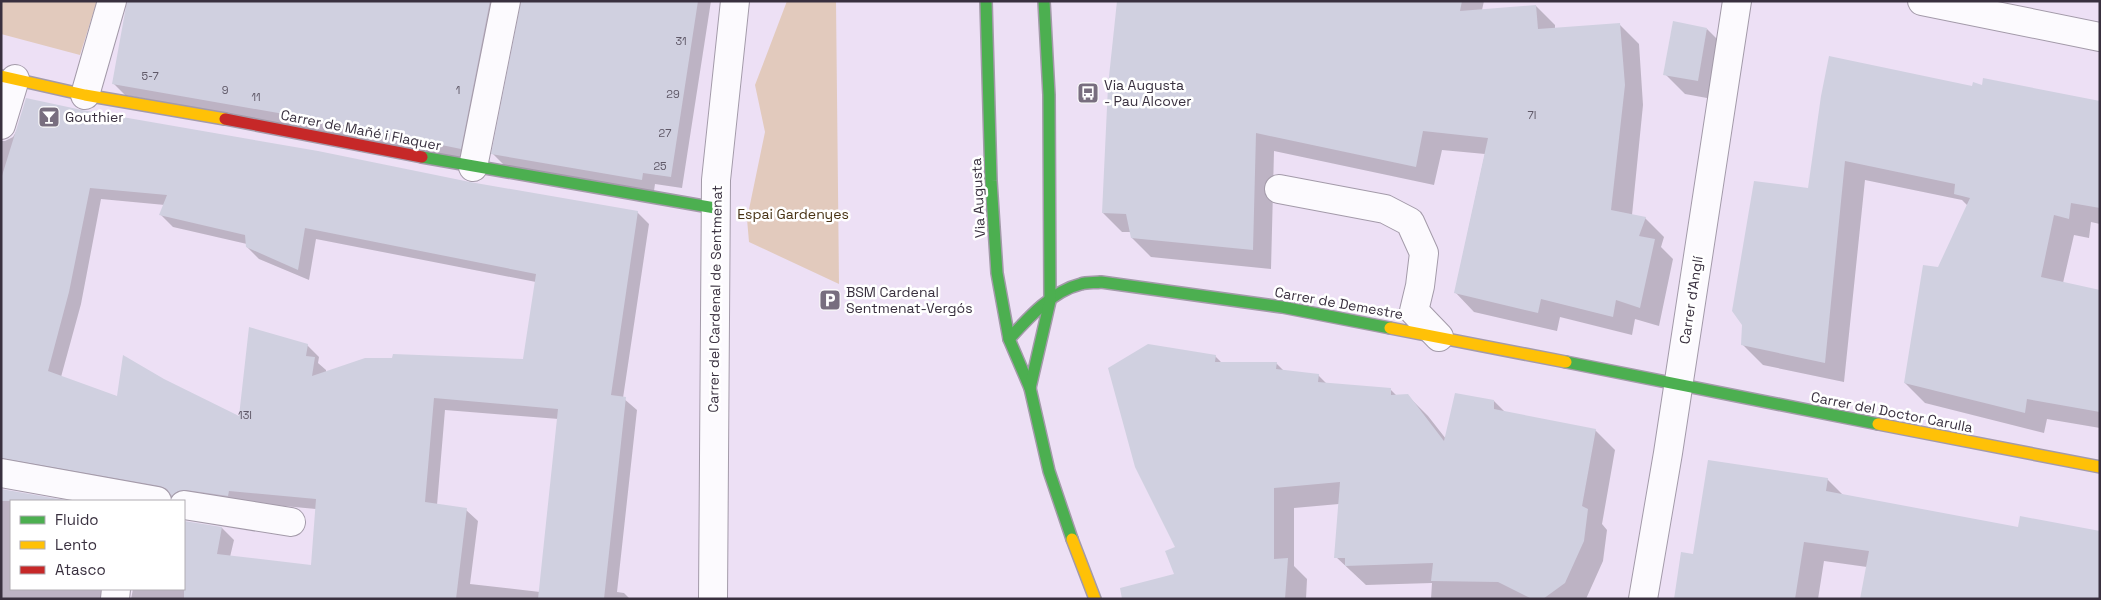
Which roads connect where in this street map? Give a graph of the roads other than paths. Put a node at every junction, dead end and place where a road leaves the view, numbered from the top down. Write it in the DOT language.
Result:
graph roads {
  1 [pos="112,1"];
  2 [pos="506,1"];
  3 [pos="735,1"];
  4 [pos="986,1"];
  5 [pos="1044,1"];
  6 [pos="1738,1"];
  7 [pos="1922,1"];
  8 [pos="2100,37"];
  9 [pos="8,78"];
  10 [pos="85,95"];
  11 [pos="1,125"];
  12 [pos="473,167"];
  13 [pos="1279,189"];
  14 [pos="716,208"];
  15 [pos="1050,301"];
  16 [pos="1439,337"];
  17 [pos="1009,339"];
  18 [pos="1678,384"];
  19 [pos="1030,388"];
  20 [pos="2100,467"];
  21 [pos="1,473"];
  22 [pos="124,499"];
  23 [pos="140,500"];
  24 [pos="185,505"];
  25 [pos="291,522"];
  26 [pos="713,599"];
  27 [pos="1096,599"];
  28 [pos="1643,599"];
  1 -- 10 [label="street"];
  2 -- 12 [label="street"];
  3 -- 14 [label="street, Carrer del Cardenal de Sentmenat"];
  4 -- 17 [label="street, Via Augusta"];
  5 -- 15 [label="street, Via Augusta"];
  6 -- 18 [label="street, Carrer d'Anglí"];
  7 -- 8 [label="street"];
  9 -- 10 [label="street, Carrer de Mañé i Flaquer"];
  9 -- 11 [label="street"];
  10 -- 12 [label="street, Carrer de Mañé i Flaquer"];
  12 -- 14 [label="street, Carrer de Mañé i Flaquer"];
  13 -- 16 [label="street"];
  14 -- 26 [label="street, Carrer del Cardenal de Sentmenat"];
  15 -- 16 [label="street, Carrer de Demestre"];
  15 -- 17 [label="street, Carrer de Demestre"];
  15 -- 19 [label="street, Via Augusta"];
  16 -- 18 [label="street, Carrer de Demestre"];
  17 -- 19 [label="street, Via Augusta"];
  18 -- 20 [label="street, Carrer del Doctor Carulla"];
  18 -- 28 [label="street, Carrer d'Anglí"];
  19 -- 27 [label="street, Via Augusta"];
  21 -- 22 [label="street"];
  22 -- 23 [label="street"];
  24 -- 25 [label="street"];
}
